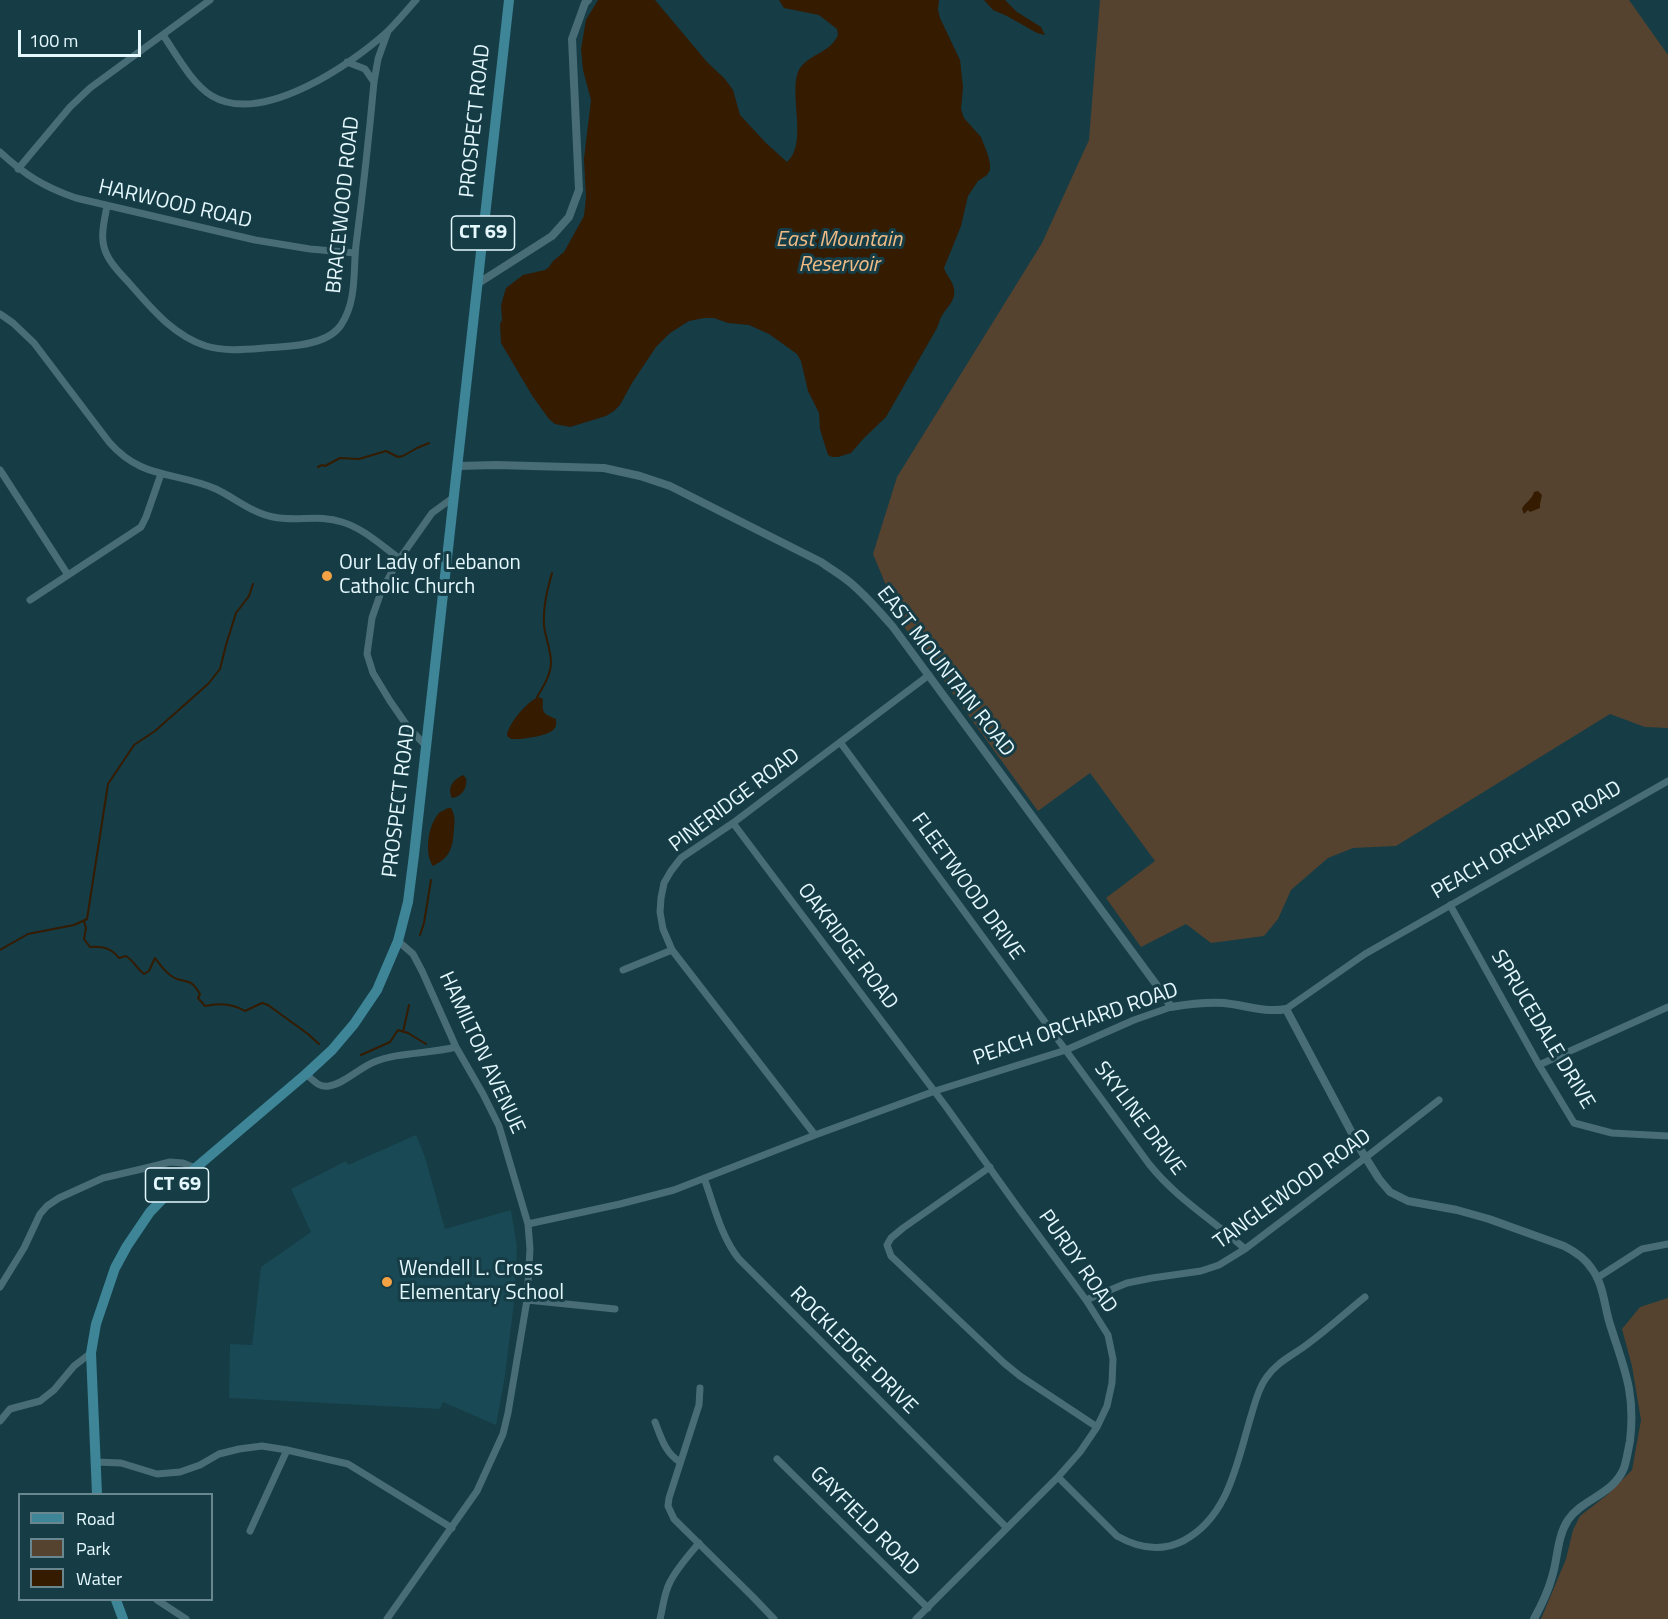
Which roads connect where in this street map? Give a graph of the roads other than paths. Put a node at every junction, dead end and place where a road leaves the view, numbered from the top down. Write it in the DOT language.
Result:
graph roads {
  1 [pos="210,0"];
  2 [pos="416,0"];
  3 [pos="509,0"];
  4 [pos="588,0"];
  5 [pos="388,31"];
  6 [pos="163,35"];
  7 [pos="347,63"];
  8 [pos="374,82"];
  9 [pos="0,152"];
  10 [pos="18,169"];
  11 [pos="107,206"];
  12 [pos="355,253"];
  13 [pos="477,284"];
  14 [pos="0,314"];
  15 [pos="458,466"];
  16 [pos="0,470"];
  17 [pos="161,474"];
  18 [pos="454,497"];
  19 [pos="400,559"];
  20 [pos="68,575"];
  21 [pos="30,600"];
  22 [pos="929,675"];
  23 [pos="840,742"];
  24 [pos="426,747"];
  25 [pos="1668,781"];
  26 [pos="733,823"];
  27 [pos="1450,905"];
  28 [pos="398,941"];
  29 [pos="672,950"];
  30 [pos="623,970"];
  31 [pos="1171,1007"];
  32 [pos="1668,1007"];
  33 [pos="1286,1009"];
  34 [pos="456,1047"];
  35 [pos="1066,1050"];
  36 [pos="1539,1065"];
  37 [pos="306,1074"];
  38 [pos="935,1091"];
  39 [pos="1439,1100"];
  40 [pos="815,1135"];
  41 [pos="1668,1136"];
  42 [pos="1365,1158"];
  43 [pos="990,1167"];
  44 [pos="195,1168"];
  45 [pos="704,1178"];
  46 [pos="528,1224"];
  47 [pos="1668,1244"];
  48 [pos="1245,1249"];
  49 [pos="1597,1278"];
  50 [pos="0,1287"];
  51 [pos="1365,1297"];
  52 [pos="527,1300"];
  53 [pos="1086,1300"];
  54 [pos="615,1308"];
  55 [pos="91,1353"];
  56 [pos="700,1388"];
  57 [pos="0,1421"];
  58 [pos="655,1422"];
  59 [pos="1097,1427"];
  60 [pos="287,1450"];
  61 [pos="777,1459"];
  62 [pos="96,1462"];
  63 [pos="680,1462"];
  64 [pos="1058,1477"];
  65 [pos="97,1493"];
  66 [pos="452,1528"];
  67 [pos="1008,1528"];
  68 [pos="250,1531"];
  69 [pos="699,1543"];
  70 [pos="117,1601"];
  71 [pos="160,1601"];
  72 [pos="928,1608"];
  73 [pos="123,1619"];
  74 [pos="186,1619"];
  75 [pos="387,1619"];
  76 [pos="660,1619"];
  77 [pos="774,1619"];
  78 [pos="916,1619"];
  79 [pos="1534,1619"];
  1 -- 6 [label="street"];
  2 -- 5 [label="street"];
  3 -- 13 [label="main road, PROSPECT ROAD / CT 69"];
  4 -- 13 [label="street"];
  5 -- 7 [label="street"];
  5 -- 8 [label="street, BRACEWOOD ROAD"];
  6 -- 7 [label="street"];
  6 -- 10 [label="street"];
  7 -- 8 [label="street"];
  8 -- 12 [label="street, BRACEWOOD ROAD"];
  9 -- 10 [label="street, HARWOOD ROAD"];
  10 -- 11 [label="street, HARWOOD ROAD"];
  11 -- 12 [label="street, HARWOOD ROAD"];
  11 -- 12 [label="street, BRACEWOOD ROAD"];
  13 -- 15 [label="main road, PROSPECT ROAD / CT 69"];
  14 -- 17 [label="street"];
  15 -- 18 [label="main road, PROSPECT ROAD / CT 69"];
  15 -- 22 [label="street, EAST MOUNTAIN ROAD"];
  16 -- 20 [label="street"];
  17 -- 19 [label="street"];
  17 -- 20 [label="street"];
  18 -- 19 [label="street"];
  18 -- 24 [label="main road, PROSPECT ROAD / CT 69"];
  19 -- 24 [label="street"];
  20 -- 21 [label="street"];
  22 -- 23 [label="street, PINERIDGE ROAD"];
  22 -- 31 [label="street, EAST MOUNTAIN ROAD"];
  23 -- 26 [label="street, PINERIDGE ROAD"];
  23 -- 35 [label="street, FLEETWOOD DRIVE"];
  24 -- 28 [label="main road, PROSPECT ROAD / CT 69"];
  25 -- 27 [label="street, PEACH ORCHARD ROAD"];
  26 -- 29 [label="street, PINERIDGE ROAD"];
  26 -- 38 [label="street, OAKRIDGE ROAD"];
  27 -- 33 [label="street, PEACH ORCHARD ROAD"];
  27 -- 36 [label="street, SPRUCEDALE DRIVE"];
  28 -- 34 [label="street, HAMILTON AVENUE"];
  28 -- 37 [label="main road, PROSPECT ROAD / CT 69"];
  29 -- 30 [label="street"];
  29 -- 40 [label="street, PINERIDGE ROAD"];
  31 -- 33 [label="street, PEACH ORCHARD ROAD"];
  31 -- 35 [label="street, PEACH ORCHARD ROAD"];
  32 -- 36 [label="street"];
  33 -- 42 [label="street"];
  34 -- 37 [label="street"];
  34 -- 46 [label="street, HAMILTON AVENUE"];
  35 -- 38 [label="street, PEACH ORCHARD ROAD"];
  35 -- 48 [label="street, SKYLINE DRIVE"];
  36 -- 41 [label="street, SPRUCEDALE DRIVE"];
  37 -- 44 [label="main road, PROSPECT ROAD / CT 69"];
  38 -- 40 [label="street, PEACH ORCHARD ROAD"];
  38 -- 43 [label="street, PURDY ROAD"];
  39 -- 42 [label="street, TANGLEWOOD ROAD"];
  40 -- 45 [label="street, PEACH ORCHARD ROAD"];
  42 -- 48 [label="street, TANGLEWOOD ROAD"];
  42 -- 49 [label="street"];
  43 -- 53 [label="street, PURDY ROAD"];
  43 -- 59 [label="street"];
  44 -- 50 [label="street"];
  44 -- 55 [label="main road, PROSPECT ROAD / CT 69"];
  45 -- 46 [label="street, PEACH ORCHARD ROAD"];
  45 -- 67 [label="street, ROCKLEDGE DRIVE"];
  46 -- 52 [label="street, HAMILTON AVENUE"];
  47 -- 49 [label="street"];
  48 -- 53 [label="street, TANGLEWOOD ROAD"];
  49 -- 79 [label="street"];
  51 -- 64 [label="street"];
  52 -- 54 [label="street"];
  52 -- 66 [label="street, HAMILTON AVENUE"];
  53 -- 59 [label="street, PURDY ROAD"];
  55 -- 57 [label="street"];
  55 -- 62 [label="main road, PROSPECT ROAD / CT 69"];
  56 -- 63 [label="street"];
  58 -- 63 [label="street"];
  59 -- 64 [label="street, PURDY ROAD"];
  60 -- 62 [label="street"];
  60 -- 66 [label="street"];
  60 -- 68 [label="street"];
  61 -- 72 [label="street, GAYFIELD ROAD"];
  62 -- 65 [label="main road, PROSPECT ROAD / CT 69"];
  63 -- 69 [label="street"];
  64 -- 67 [label="street, PURDY ROAD"];
  66 -- 75 [label="street, HAMILTON AVENUE"];
  67 -- 72 [label="street, PURDY ROAD"];
  69 -- 76 [label="street"];
  69 -- 77 [label="street"];
  70 -- 73 [label="main road"];
  71 -- 74 [label="street"];
  72 -- 78 [label="street, PURDY ROAD"];
}
